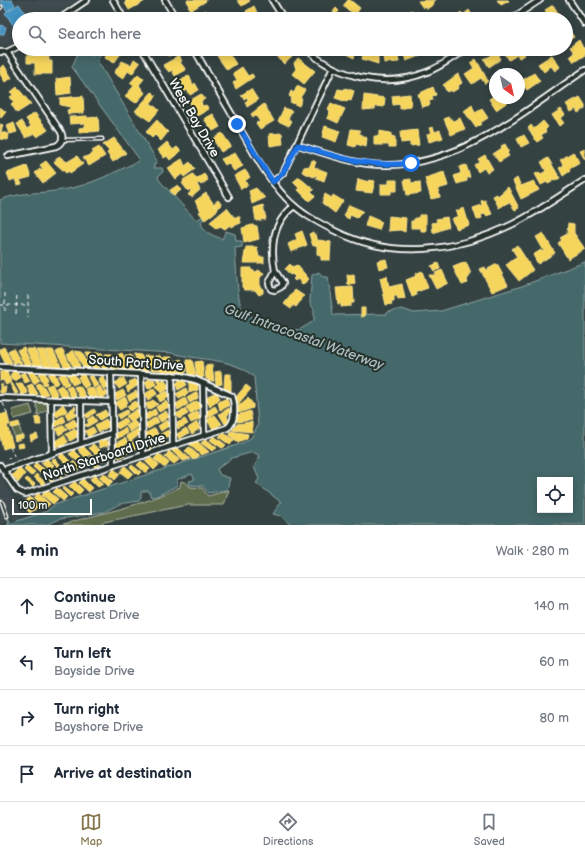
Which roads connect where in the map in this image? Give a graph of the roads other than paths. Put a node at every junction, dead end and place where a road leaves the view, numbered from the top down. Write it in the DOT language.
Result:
graph roads {
  1 [pos="87,0"];
  2 [pos="113,0"];
  3 [pos="165,0"];
  4 [pos="272,0"];
  5 [pos="540,0"];
  6 [pos="569,0"];
  7 [pos="69,12"];
  8 [pos="120,12"];
  9 [pos="172,12"];
  10 [pos="280,12"];
  11 [pos="522,12"];
  12 [pos="585,24"];
  13 [pos="12,50"];
  14 [pos="0,52"];
  15 [pos="7,52"];
  16 [pos="146,56"];
  17 [pos="198,56"];
  18 [pos="316,56"];
  19 [pos="454,56"];
  20 [pos="333,68"];
  21 [pos="585,70"];
  22 [pos="62,139"];
  23 [pos="102,139"];
  24 [pos="298,145"];
  25 [pos="8,156"];
  26 [pos="585,180"];
  27 [pos="273,182"];
  28 [pos="228,197"];
  29 [pos="294,206"];
  30 [pos="275,271"];
  31 [pos="0,367"];
  32 [pos="111,372"];
  33 [pos="141,374"];
  34 [pos="172,376"];
  35 [pos="203,383"];
  36 [pos="0,398"];
  37 [pos="50,400"];
  38 [pos="81,401"];
  39 [pos="112,402"];
  40 [pos="227,428"];
  41 [pos="112,433"];
  42 [pos="204,436"];
  43 [pos="81,443"];
  44 [pos="173,446"];
  45 [pos="52,453"];
  46 [pos="143,456"];
  47 [pos="0,465"];
  48 [pos="113,466"];
  49 [pos="3,470"];
  50 [pos="2,502"];
  51 [pos="7,516"];
  1 -- 7 [label="street"];
  2 -- 8 [label="street"];
  3 -- 9 [label="street"];
  4 -- 10 [label="street"];
  5 -- 11 [label="street"];
  6 -- 12 [label="street"];
  13 -- 15 [label="street"];
  14 -- 15 [label="street"];
  15 -- 22 [label="street"];
  16 -- 28 [label="street, West Bay Drive"];
  17 -- 27 [label="street"];
  18 -- 20 [label="street"];
  19 -- 20 [label="street"];
  20 -- 24 [label="street"];
  21 -- 24 [label="street"];
  22 -- 23 [label="lane"];
  22 -- 25 [label="street"];
  24 -- 27 [label="street"];
  26 -- 29 [label="street"];
  27 -- 29 [label="street"];
  29 -- 30 [label="street"];
  31 -- 32 [label="street, South Port Drive"];
  32 -- 33 [label="street, South Port Drive"];
  32 -- 39 [label="street"];
  33 -- 34 [label="street, South Port Drive"];
  33 -- 46 [label="street"];
  34 -- 35 [label="street, South Port Drive"];
  34 -- 44 [label="street"];
  35 -- 40 [label="street, South Port Drive"];
  35 -- 42 [label="street"];
  36 -- 37 [label="street"];
  37 -- 38 [label="street"];
  37 -- 45 [label="street"];
  38 -- 39 [label="street"];
  38 -- 43 [label="street"];
  39 -- 41 [label="street"];
  40 -- 42 [label="street, North Starboard Drive"];
  41 -- 43 [label="street"];
  41 -- 48 [label="street"];
  42 -- 44 [label="street, North Starboard Drive"];
  43 -- 45 [label="street"];
  44 -- 46 [label="street, North Starboard Drive"];
  45 -- 49 [label="street"];
  46 -- 48 [label="street, North Starboard Drive"];
  47 -- 49 [label="street, North Starboard Drive"];
  48 -- 49 [label="street, North Starboard Drive"];
  50 -- 51 [label="lane"];
}
